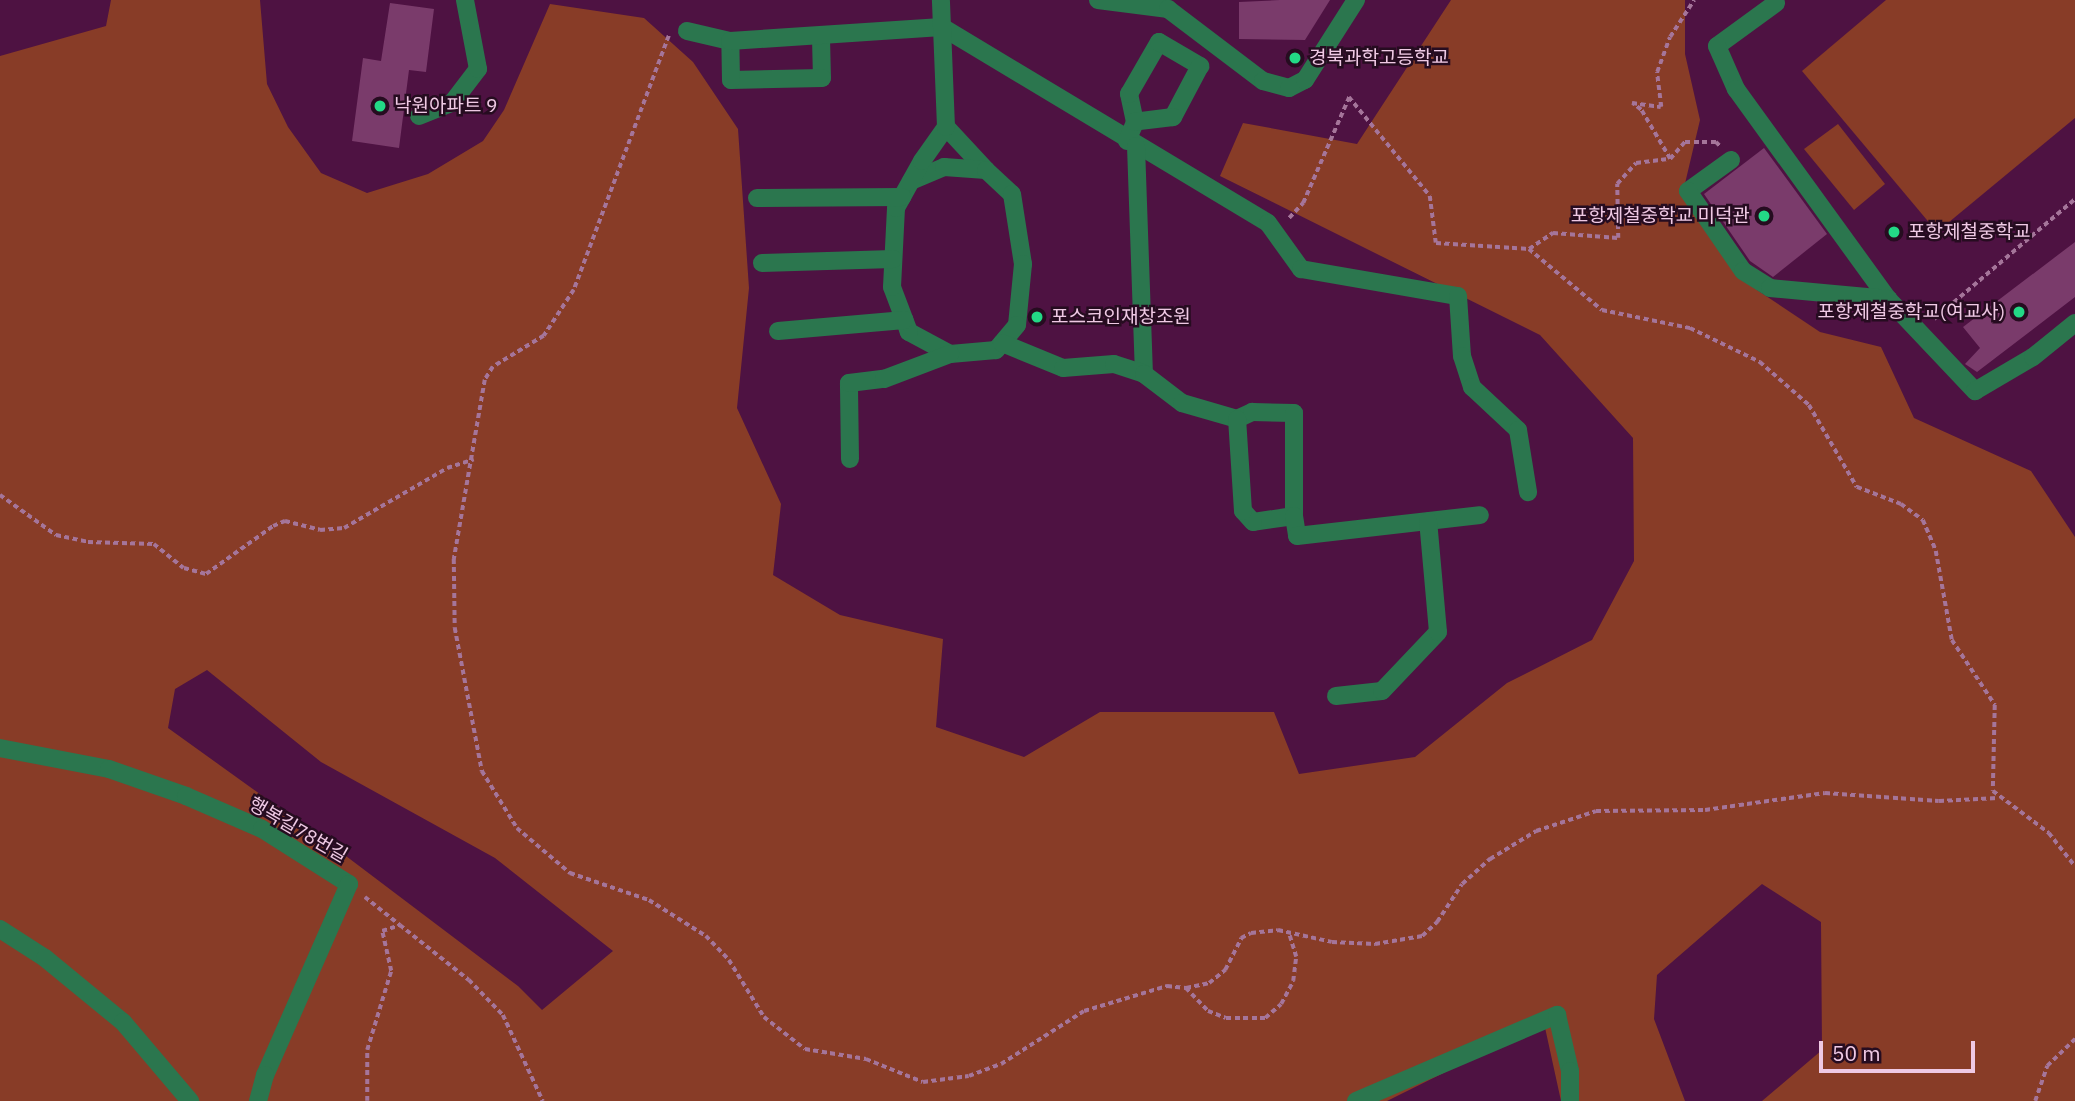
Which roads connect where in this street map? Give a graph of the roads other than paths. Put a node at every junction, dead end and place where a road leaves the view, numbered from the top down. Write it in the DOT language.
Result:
graph roads {
  1 [pos="466,0"];
  2 [pos="941,0"];
  3 [pos="1098,0"];
  4 [pos="1356,0"];
  5 [pos="1777,1"];
  6 [pos="942,27"];
  7 [pos="687,31"];
  8 [pos="821,38"];
  9 [pos="730,41"];
  10 [pos="419,116"];
  11 [pos="1135,122"];
  12 [pos="946,127"];
  13 [pos="1132,143"];
  14 [pos="1731,160"];
  15 [pos="986,170"];
  16 [pos="911,181"];
  17 [pos="902,197"];
  18 [pos="757,198"];
  19 [pos="893,259"];
  20 [pos="762,263"];
  21 [pos="1888,299"];
  22 [pos="905,320"];
  23 [pos="2075,323"];
  24 [pos="778,331"];
  25 [pos="1002,343"];
  26 [pos="950,354"];
  27 [pos="1144,374"];
  28 [pos="1237,419"];
  29 [pos="850,459"];
  30 [pos="1528,492"];
  31 [pos="1480,515"];
  32 [pos="1294,516"];
  33 [pos="1428,521"];
  34 [pos="1336,696"];
  35 [pos="0,748"];
  36 [pos="0,929"];
  37 [pos="190,1101"];
  38 [pos="258,1101"];
  39 [pos="1356,1101"];
  40 [pos="1570,1101"];
  1 -- 10 [label="street"];
  2 -- 6 [label="street"];
  3 -- 4 [label="street"];
  5 -- 21 [label="street"];
  6 -- 8 [label="street"];
  6 -- 12 [label="street"];
  6 -- 13 [label="street"];
  7 -- 9 [label="street"];
  8 -- 9 [label="street"];
  8 -- 9 [label="street"];
  11 -- 11 [label="street"];
  11 -- 13 [label="street"];
  12 -- 15 [label="street"];
  12 -- 16 [label="street"];
  13 -- 27 [label="street"];
  13 -- 30 [label="street"];
  14 -- 21 [label="street"];
  15 -- 16 [label="street"];
  15 -- 25 [label="street"];
  16 -- 17 [label="street"];
  17 -- 18 [label="street"];
  17 -- 19 [label="street"];
  19 -- 20 [label="street"];
  19 -- 22 [label="street"];
  21 -- 23 [label="street"];
  22 -- 24 [label="street"];
  22 -- 26 [label="street"];
  25 -- 26 [label="street"];
  25 -- 27 [label="street"];
  26 -- 29 [label="street"];
  27 -- 28 [label="street"];
  28 -- 32 [label="street"];
  28 -- 32 [label="street"];
  31 -- 33 [label="street"];
  32 -- 33 [label="street"];
  33 -- 34 [label="street"];
  35 -- 38 [label="street, 행복길78번길"];
  36 -- 37 [label="street"];
  39 -- 40 [label="street"];
}
